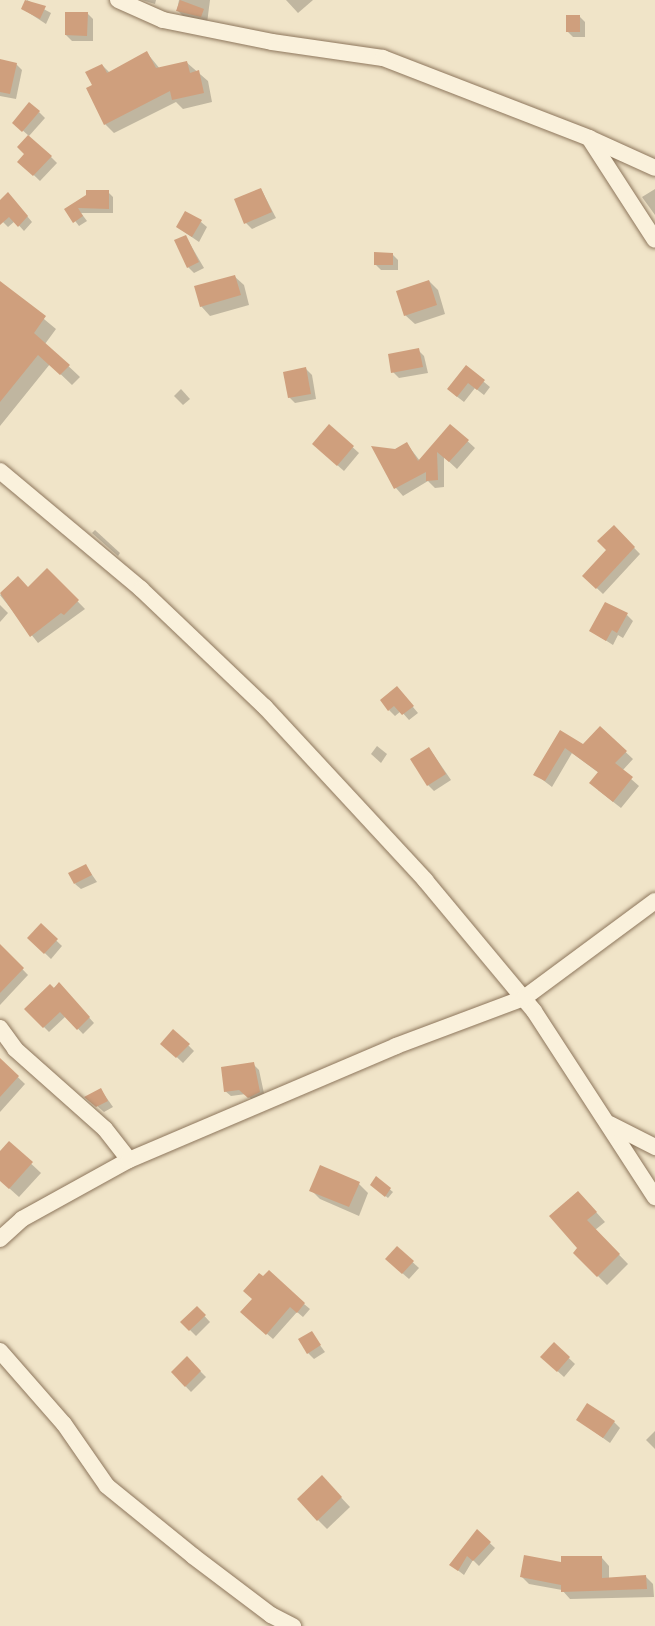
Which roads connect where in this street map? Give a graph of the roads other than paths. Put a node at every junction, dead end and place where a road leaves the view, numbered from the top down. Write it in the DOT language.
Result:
graph roads {
  1 [pos="118,0"];
  2 [pos="589,138"];
  3 [pos="655,168"];
  4 [pos="655,240"];
  5 [pos="0,471"];
  6 [pos="655,901"];
  7 [pos="524,998"];
  8 [pos="0,1028"];
  9 [pos="610,1124"];
  10 [pos="655,1147"];
  11 [pos="129,1160"];
  12 [pos="655,1197"];
  13 [pos="0,1239"];
  14 [pos="0,1351"];
  15 [pos="293,1626"];
  1 -- 2 [label="street"];
  2 -- 3 [label="street"];
  2 -- 4 [label="street"];
  5 -- 7 [label="street"];
  6 -- 7 [label="street"];
  7 -- 9 [label="street"];
  7 -- 11 [label="street"];
  8 -- 11 [label="street"];
  9 -- 10 [label="street"];
  9 -- 12 [label="street"];
  11 -- 13 [label="street"];
  14 -- 15 [label="street"];
}
